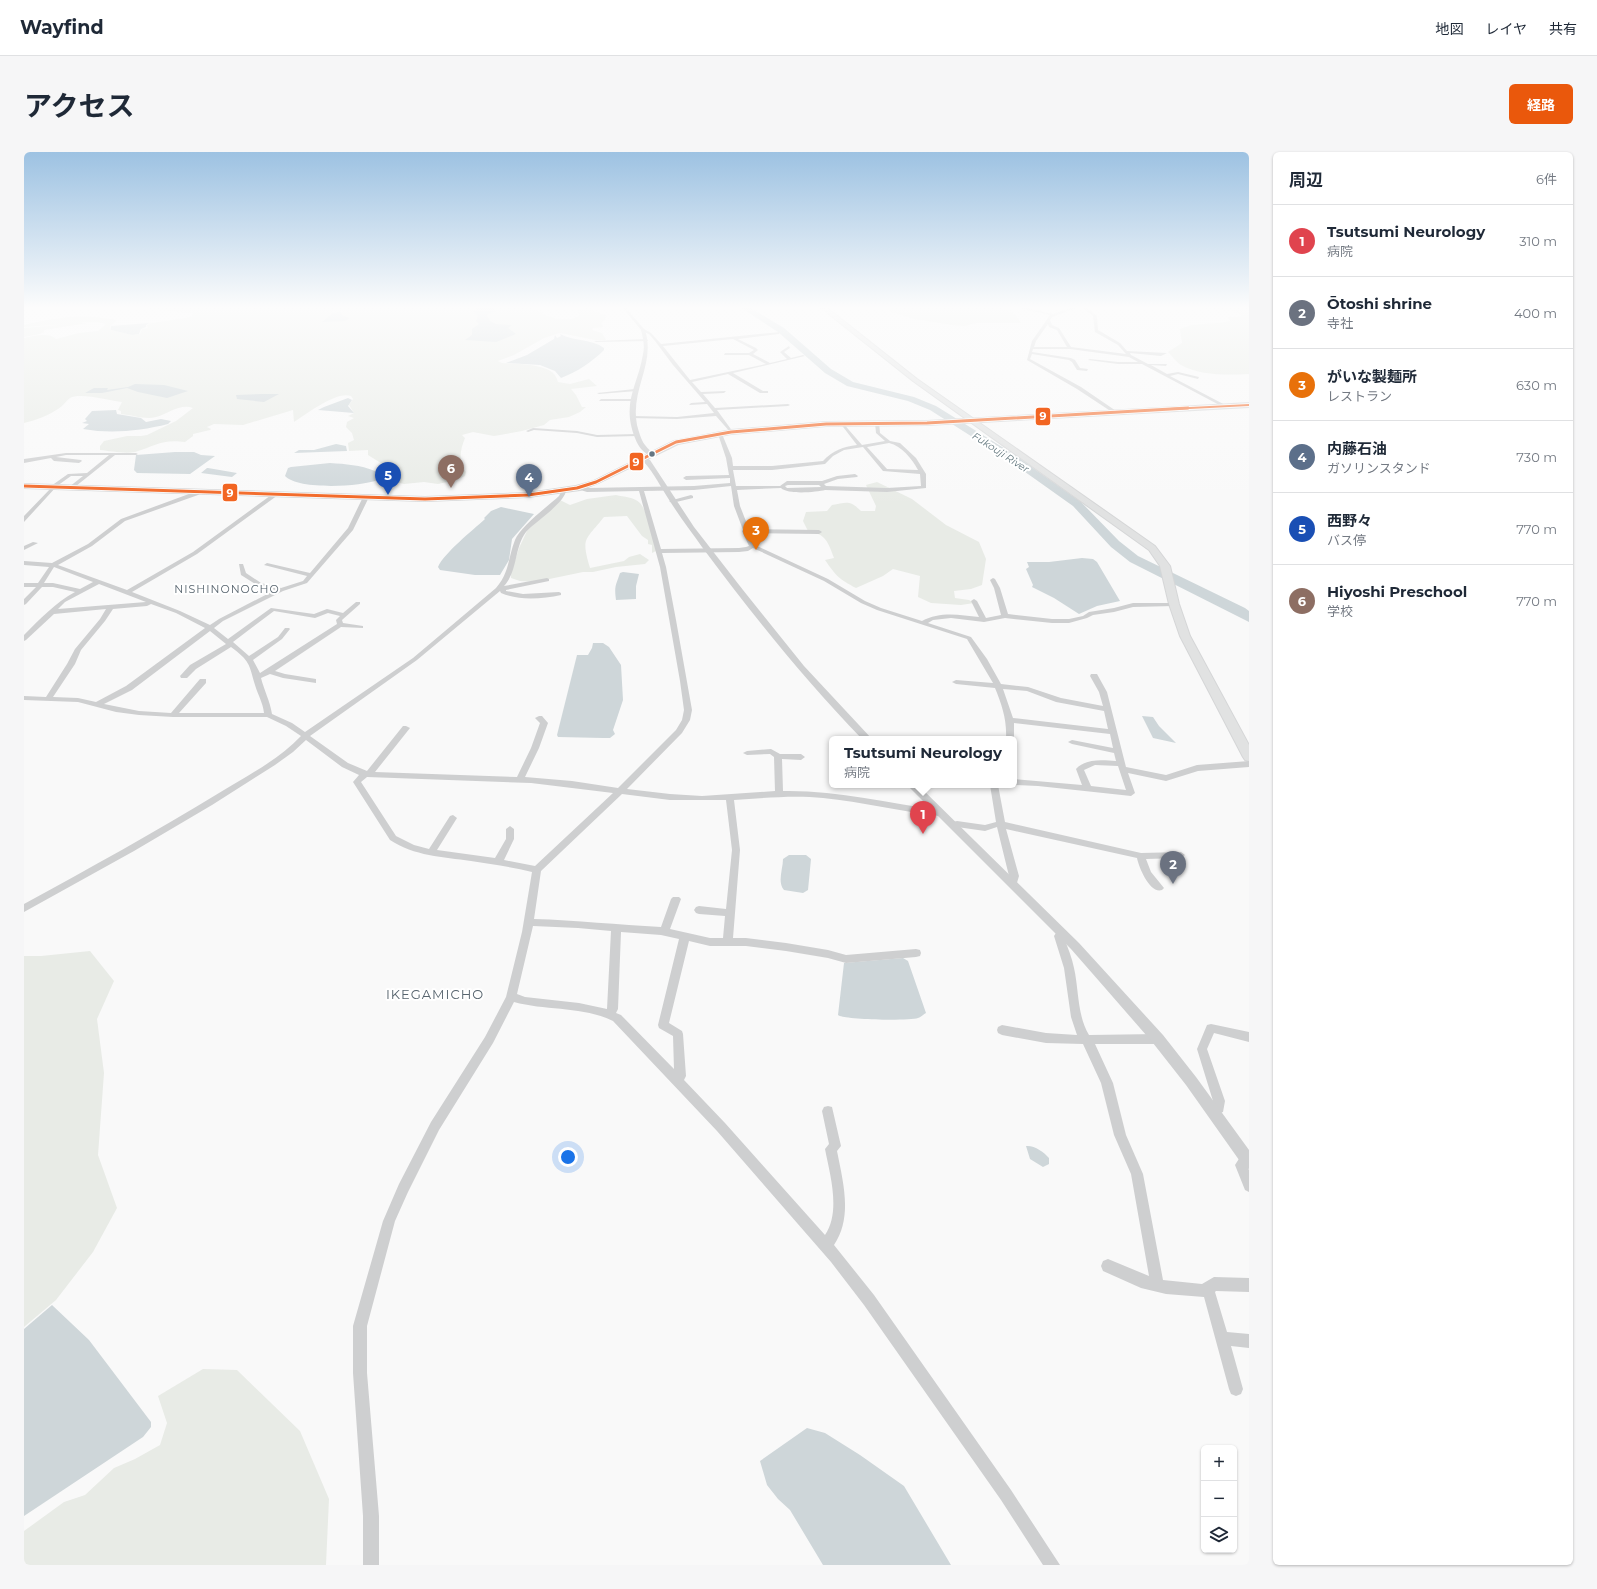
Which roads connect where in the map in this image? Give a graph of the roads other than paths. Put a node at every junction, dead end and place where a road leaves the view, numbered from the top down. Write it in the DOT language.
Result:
graph roads {
  1 [pos="641,373"];
  2 [pos="682,373"];
  3 [pos="729,373"];
  4 [pos="906,373"];
  5 [pos="1051,373"];
  6 [pos="1163,373"];
  7 [pos="1167,375"];
  8 [pos="1198,378"];
  9 [pos="690,383"];
  10 [pos="702,383"];
  11 [pos="635,390"];
  12 [pos="724,392"];
  13 [pos="766,392"];
  14 [pos="700,393"];
  15 [pos="716,398"];
  16 [pos="705,399"];
  17 [pos="633,400"];
  18 [pos="708,403"];
  19 [pos="691,404"];
  20 [pos="788,405"];
  21 [pos="1249,405"];
  22 [pos="1227,407"];
  23 [pos="714,409"];
  24 [pos="1117,413"];
  25 [pos="718,414"];
  26 [pos="633,417"];
  27 [pos="972,420"];
  28 [pos="842,423"];
  29 [pos="877,423"];
  30 [pos="528,431"];
  31 [pos="731,432"];
  32 [pos="720,434"];
  33 [pos="637,435"];
  34 [pos="889,442"];
  35 [pos="862,446"];
  36 [pos="114,454"];
  37 [pos="136,454"];
  38 [pos="651,454"];
  39 [pos="54,455"];
  40 [pos="643,458"];
  41 [pos="24,461"];
  42 [pos="79,461"];
  43 [pos="730,468"];
  44 [pos="921,472"];
  45 [pos="89,474"];
  46 [pos="731,476"];
  47 [pos="856,476"];
  48 [pos="686,478"];
  49 [pos="820,483"];
  50 [pos="868,483"];
  51 [pos="24,486"];
  52 [pos="732,486"];
  53 [pos="782,486"];
  54 [pos="54,487"];
  55 [pos="71,488"];
  56 [pos="577,488"];
  57 [pos="664,488"];
  58 [pos="825,488"];
  59 [pos="641,489"];
  60 [pos="887,490"];
  61 [pos="564,491"];
  62 [pos="199,492"];
  63 [pos="276,494"];
  64 [pos="366,497"];
  65 [pos="691,497"];
  66 [pos="672,501"];
  67 [pos="24,512"];
  68 [pos="30,512"];
  69 [pos="24,520"];
  70 [pos="745,531"];
  71 [pos="819,532"];
  72 [pos="34,543"];
  73 [pos="752,546"];
  74 [pos="24,548"];
  75 [pos="707,550"];
  76 [pos="658,551"];
  77 [pos="24,563"];
  78 [pos="53,565"];
  79 [pos="241,565"];
  80 [pos="267,565"];
  81 [pos="310,575"];
  82 [pos="547,580"];
  83 [pos="992,580"];
  84 [pos="99,581"];
  85 [pos="24,585"];
  86 [pos="40,585"];
  87 [pos="501,588"];
  88 [pos="281,590"];
  89 [pos="79,591"];
  90 [pos="128,592"];
  91 [pos="560,594"];
  92 [pos="974,601"];
  93 [pos="151,602"];
  94 [pos="24,603"];
  95 [pos="358,603"];
  96 [pos="1174,604"];
  97 [pos="110,608"];
  98 [pos="51,612"];
  99 [pos="345,615"];
  100 [pos="1005,616"];
  101 [pos="984,620"];
  102 [pos="922,623"];
  103 [pos="340,625"];
  104 [pos="361,627"];
  105 [pos="210,628"];
  106 [pos="287,629"];
  107 [pos="25,637"];
  108 [pos="229,643"];
  109 [pos="249,659"];
  110 [pos="270,671"];
  111 [pos="184,676"];
  112 [pos="1094,676"];
  113 [pos="257,677"];
  114 [pos="203,681"];
  115 [pos="313,681"];
  116 [pos="956,682"];
  117 [pos="997,685"];
  118 [pos="24,698"];
  119 [pos="49,698"];
  120 [pos="97,705"];
  121 [pos="1107,709"];
  122 [pos="173,715"];
  123 [pos="268,716"];
  124 [pos="539,718"];
  125 [pos="1009,720"];
  126 [pos="406,728"];
  127 [pos="1114,732"];
  128 [pos="306,735"];
  129 [pos="864,736"];
  130 [pos="1011,736"];
  131 [pos="1072,742"];
  132 [pos="1118,752"];
  133 [pos="747,753"];
  134 [pos="778,756"];
  135 [pos="801,757"];
  136 [pos="1249,757"];
  137 [pos="1249,764"];
  138 [pos="1122,766"];
  139 [pos="367,774"];
  140 [pos="520,779"];
  141 [pos="1017,782"];
  142 [pos="915,788"];
  143 [pos="995,788"];
  144 [pos="1088,789"];
  145 [pos="620,790"];
  146 [pos="779,793"];
  147 [pos="730,798"];
  148 [pos="939,813"];
  149 [pos="453,818"];
  150 [pos="1001,824"];
  151 [pos="952,825"];
  152 [pos="510,829"];
  153 [pos="432,851"];
  154 [pos="1181,854"];
  155 [pos="1141,856"];
  156 [pos="498,862"];
  157 [pos="537,870"];
  158 [pos="1013,884"];
  159 [pos="1159,888"];
  160 [pos="676,899"];
  161 [pos="24,908"];
  162 [pos="699,910"];
  163 [pos="730,913"];
  164 [pos="528,922"];
  165 [pos="616,929"];
  166 [pos="664,932"];
  167 [pos="1063,934"];
  168 [pos="685,936"];
  169 [pos="728,942"];
  170 [pos="916,953"];
  171 [pos="511,997"];
  172 [pos="610,1014"];
  173 [pos="1002,1030"];
  174 [pos="1249,1037"];
  175 [pos="1158,1039"];
  176 [pos="1087,1040"];
  177 [pos="677,1080"];
  178 [pos="828,1111"];
  179 [pos="1213,1111"];
  180 [pos="1248,1160"];
  181 [pos="1249,1186"];
  182 [pos="826,1246"];
  183 [pos="1108,1266"];
  184 [pos="1249,1284"];
  185 [pos="1157,1285"];
  186 [pos="1207,1290"];
  187 [pos="1222,1338"];
  188 [pos="1249,1341"];
  189 [pos="1236,1389"];
  190 [pos="371,1565"];
  191 [pos="1052,1565"];
  1 -- 11 [label="street"];
  2 -- 9 [label="street"];
  3 -- 9 [label="street"];
  3 -- 13 [label="street"];
  4 -- 27 [label="main road"];
  5 -- 24 [label="street"];
  6 -- 7 [label="street"];
  7 -- 8 [label="street"];
  7 -- 22 [label="street"];
  9 -- 10 [label="street"];
  9 -- 14 [label="street"];
  11 -- 17 [label="street"];
  11 -- 17 [label="street"];
  12 -- 14 [label="street"];
  14 -- 16 [label="street"];
  15 -- 16 [label="street"];
  16 -- 18 [label="street"];
  17 -- 26 [label="street"];
  18 -- 19 [label="street"];
  18 -- 23 [label="street"];
  20 -- 23 [label="street"];
  21 -- 22 [label="main road"];
  22 -- 24 [label="main road"];
  23 -- 25 [label="street"];
  24 -- 27 [label="main road"];
  25 -- 26 [label="street"];
  25 -- 31 [label="street"];
  26 -- 33 [label="street"];
  27 -- 29 [label="main road"];
  27 -- 96 [label="main road"];
  28 -- 29 [label="main road"];
  28 -- 31 [label="main road"];
  28 -- 35 [label="street"];
  29 -- 34 [label="street"];
  30 -- 33 [label="street"];
  31 -- 32 [label="main road"];
  32 -- 38 [label="main road"];
  32 -- 43 [label="street"];
  33 -- 38 [label="street"];
  34 -- 35 [label="street"];
  34 -- 44 [label="street"];
  35 -- 43 [label="street"];
  35 -- 44 [label="street"];
  36 -- 37 [label="street"];
  36 -- 39 [label="street"];
  36 -- 45 [label="street"];
  38 -- 40 [label="main road"];
  39 -- 41 [label="street"];
  39 -- 42 [label="street"];
  40 -- 56 [label="main road"];
  40 -- 57 [label="street"];
  43 -- 46 [label="street"];
  44 -- 60 [label="street"];
  45 -- 54 [label="street"];
  45 -- 55 [label="street"];
  46 -- 48 [label="street"];
  46 -- 52 [label="street"];
  47 -- 49 [label="street"];
  49 -- 53 [label="street"];
  49 -- 58 [label="street"];
  50 -- 60 [label="street"];
  51 -- 54 [label="main road"];
  52 -- 53 [label="street"];
  52 -- 57 [label="street"];
  52 -- 70 [label="street"];
  53 -- 58 [label="street"];
  54 -- 55 [label="main road"];
  54 -- 68 [label="street"];
  55 -- 62 [label="main road"];
  56 -- 59 [label="street"];
  56 -- 61 [label="main road"];
  57 -- 59 [label="street"];
  57 -- 66 [label="street"];
  58 -- 60 [label="street"];
  59 -- 76 [label="street"];
  61 -- 64 [label="main road"];
  61 -- 87 [label="street"];
  62 -- 63 [label="main road"];
  62 -- 78 [label="street"];
  63 -- 64 [label="main road"];
  63 -- 90 [label="street"];
  64 -- 81 [label="street"];
  65 -- 66 [label="street"];
  66 -- 75 [label="street"];
  67 -- 68 [label="street"];
  68 -- 69 [label="street"];
  70 -- 71 [label="street"];
  70 -- 73 [label="street"];
  72 -- 74 [label="street"];
  73 -- 75 [label="street"];
  73 -- 102 [label="street"];
  75 -- 76 [label="street"];
  75 -- 129 [label="street"];
  76 -- 145 [label="street"];
  77 -- 78 [label="street"];
  78 -- 84 [label="street"];
  78 -- 86 [label="street"];
  79 -- 88 [label="street"];
  80 -- 81 [label="street"];
  81 -- 88 [label="street"];
  82 -- 87 [label="street"];
  83 -- 100 [label="street"];
  84 -- 89 [label="street"];
  84 -- 90 [label="street"];
  85 -- 86 [label="street"];
  86 -- 89 [label="street"];
  86 -- 94 [label="street"];
  87 -- 91 [label="street"];
  87 -- 128 [label="street"];
  88 -- 105 [label="street"];
  89 -- 98 [label="street"];
  90 -- 93 [label="street"];
  92 -- 101 [label="street"];
  93 -- 97 [label="street"];
  93 -- 105 [label="street"];
  95 -- 99 [label="street"];
  96 -- 100 [label="street"];
  96 -- 136 [label="main road"];
  97 -- 98 [label="street"];
  97 -- 119 [label="street"];
  98 -- 107 [label="street"];
  99 -- 103 [label="street"];
  99 -- 108 [label="street"];
  100 -- 101 [label="street"];
  101 -- 102 [label="street"];
  102 -- 117 [label="street"];
  103 -- 104 [label="street"];
  103 -- 110 [label="street"];
  105 -- 108 [label="street"];
  105 -- 120 [label="street"];
  106 -- 109 [label="street"];
  108 -- 109 [label="street"];
  108 -- 111 [label="street"];
  109 -- 113 [label="street"];
  110 -- 113 [label="street"];
  110 -- 115 [label="street"];
  112 -- 121 [label="street"];
  113 -- 123 [label="street"];
  114 -- 122 [label="street"];
  116 -- 117 [label="street"];
  117 -- 121 [label="street"];
  117 -- 125 [label="street"];
  118 -- 119 [label="street"];
  119 -- 120 [label="street"];
  120 -- 122 [label="street"];
  121 -- 127 [label="street"];
  122 -- 123 [label="street"];
  123 -- 128 [label="street"];
  124 -- 140 [label="street"];
  125 -- 127 [label="street"];
  125 -- 130 [label="street"];
  126 -- 139 [label="street"];
  127 -- 132 [label="street"];
  128 -- 139 [label="street"];
  128 -- 161 [label="street"];
  131 -- 132 [label="street"];
  132 -- 138 [label="street"];
  133 -- 134 [label="street"];
  134 -- 135 [label="street"];
  134 -- 146 [label="street"];
  137 -- 138 [label="street"];
  138 -- 144 [label="street"];
  138 -- 144 [label="street"];
  139 -- 140 [label="street"];
  139 -- 153 [label="street"];
  140 -- 145 [label="street"];
  141 -- 144 [label="street"];
  142 -- 148 [label="street"];
  143 -- 150 [label="street"];
  145 -- 147 [label="street"];
  145 -- 157 [label="street"];
  146 -- 147 [label="street"];
  146 -- 148 [label="street"];
  147 -- 163 [label="street"];
  148 -- 151 [label="street"];
  149 -- 153 [label="street"];
  150 -- 151 [label="street"];
  150 -- 155 [label="street"];
  150 -- 158 [label="street"];
  151 -- 158 [label="street"];
  152 -- 156 [label="street"];
  153 -- 156 [label="street"];
  154 -- 155 [label="street"];
  155 -- 159 [label="street"];
  156 -- 157 [label="street"];
  157 -- 164 [label="street"];
  158 -- 167 [label="street"];
  160 -- 166 [label="street"];
  162 -- 163 [label="street"];
  163 -- 169 [label="street"];
  164 -- 165 [label="street"];
  164 -- 171 [label="street"];
  165 -- 166 [label="street"];
  165 -- 172 [label="street"];
  166 -- 168 [label="street"];
  167 -- 175 [label="street"];
  167 -- 176 [label="street"];
  168 -- 169 [label="street"];
  168 -- 177 [label="street"];
  169 -- 170 [label="street"];
  171 -- 172 [label="street"];
  171 -- 190 [label="street"];
  172 -- 177 [label="street"];
  173 -- 176 [label="street"];
  174 -- 179 [label="street"];
  175 -- 176 [label="street"];
  175 -- 179 [label="street"];
  176 -- 185 [label="street"];
  177 -- 182 [label="street"];
  178 -- 182 [label="street"];
  179 -- 180 [label="street"];
  180 -- 181 [label="street"];
  182 -- 191 [label="street"];
  183 -- 185 [label="street"];
  184 -- 186 [label="street"];
  185 -- 186 [label="street"];
  186 -- 187 [label="street"];
  187 -- 188 [label="street"];
  187 -- 189 [label="street"];
}
